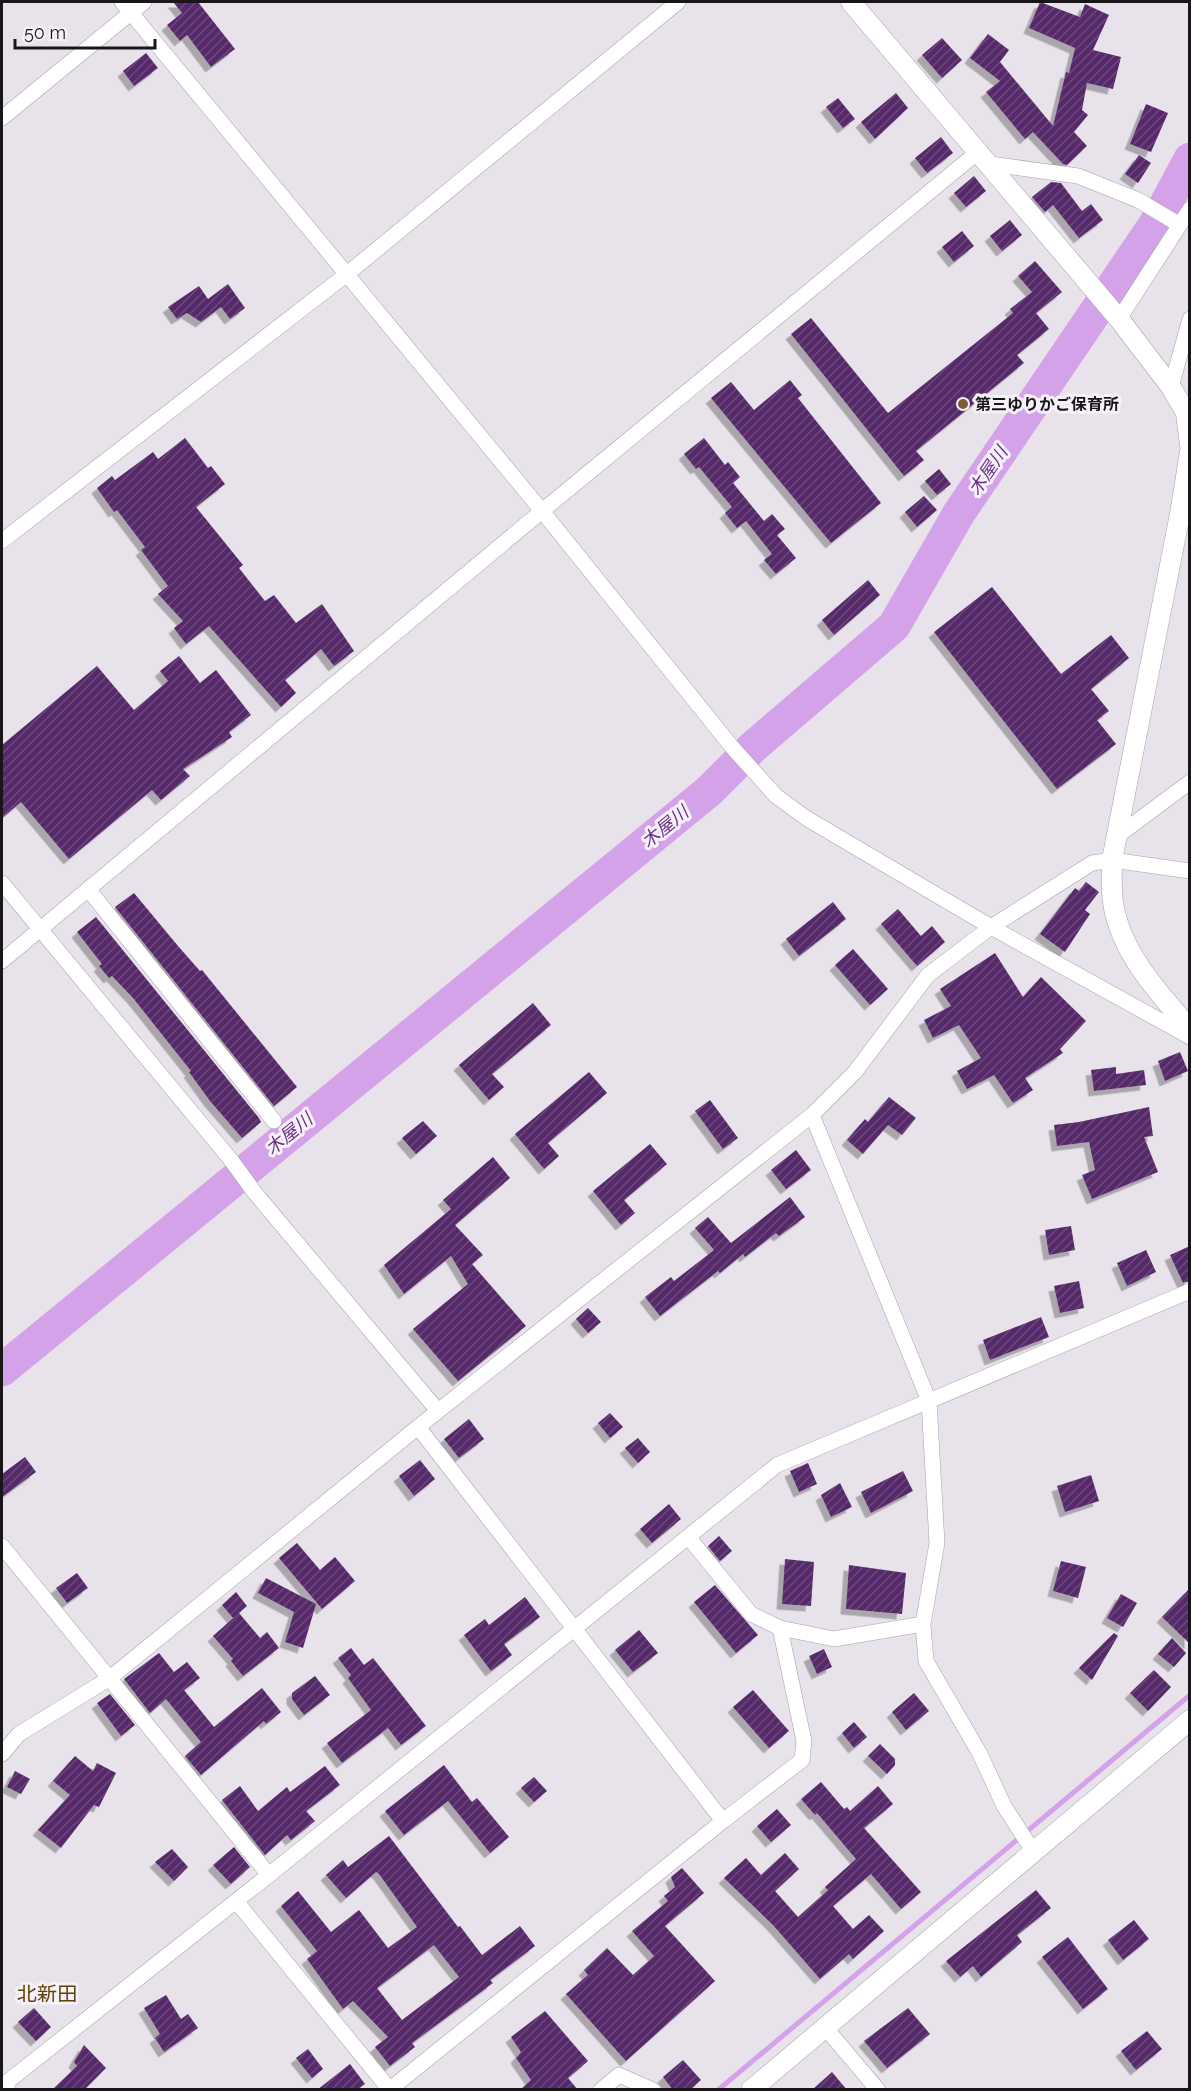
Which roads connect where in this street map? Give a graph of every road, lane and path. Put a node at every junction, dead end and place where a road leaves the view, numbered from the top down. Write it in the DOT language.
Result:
graph roads {
  1 [pos="144,2"];
  2 [pos="678,2"];
  3 [pos="851,2"];
  4 [pos="126,7"];
  5 [pos="2,118"];
  6 [pos="985,158"];
  7 [pos="1190,209"];
  8 [pos="1174,221"];
  9 [pos="347,274"];
  10 [pos="1119,319"];
  11 [pos="1190,319"];
  12 [pos="1171,387"];
  13 [pos="1190,445"];
  14 [pos="1190,452"];
  15 [pos="542,511"];
  16 [pos="2,542"];
  17 [pos="1190,782"];
  18 [pos="1116,837"];
  19 [pos="1112,860"];
  20 [pos="1190,871"];
  21 [pos="2,883"];
  22 [pos="88,889"];
  23 [pos="991,927"];
  24 [pos="40,930"];
  25 [pos="2,962"];
  26 [pos="1190,1029"];
  27 [pos="1190,1037"];
  28 [pos="812,1115"];
  29 [pos="274,1121"];
  30 [pos="1190,1291"];
  31 [pos="929,1401"];
  32 [pos="438,1411"];
  33 [pos="418,1427"];
  34 [pos="689,1538"];
  35 [pos="2,1546"];
  36 [pos="923,1624"];
  37 [pos="573,1628"];
  38 [pos="780,1628"];
  39 [pos="110,1678"];
  40 [pos="1190,1720"];
  41 [pos="2,1754"];
  42 [pos="723,1821"];
  43 [pos="1034,1851"];
  44 [pos="269,1875"];
  45 [pos="236,1901"];
  46 [pos="824,2025"];
  47 [pos="2,2088"];
  48 [pos="389,2089"];
  49 [pos="601,2090"];
  50 [pos="653,2090"];
  51 [pos="751,2090"];
  52 [pos="878,2090"];
  1 -- 4 [label="street"];
  2 -- 9 [label="street"];
  3 -- 6 [label="street"];
  4 -- 5 [label="street"];
  4 -- 9 [label="street"];
  6 -- 8 [label="street"];
  6 -- 10 [label="street"];
  6 -- 15 [label="street"];
  7 -- 8 [label="street"];
  8 -- 10 [label="street"];
  9 -- 15 [label="street"];
  9 -- 16 [label="street"];
  10 -- 12 [label="street"];
  11 -- 12 [label="street"];
  12 -- 13 [label="street"];
  14 -- 18 [label="street"];
  15 -- 22 [label="street"];
  15 -- 23 [label="street"];
  17 -- 18 [label="street"];
  18 -- 19 [label="street"];
  19 -- 20 [label="street"];
  19 -- 23 [label="street"];
  19 -- 26 [label="street"];
  21 -- 24 [label="street"];
  22 -- 24 [label="street"];
  22 -- 29 [label="street"];
  23 -- 27 [label="street"];
  23 -- 28 [label="street"];
  24 -- 25 [label="street"];
  24 -- 32 [label="street"];
  28 -- 31 [label="street"];
  28 -- 32 [label="street"];
  30 -- 31 [label="street"];
  31 -- 34 [label="street"];
  31 -- 36 [label="street"];
  32 -- 33 [label="street"];
  33 -- 37 [label="street"];
  33 -- 39 [label="street"];
  34 -- 37 [label="street"];
  34 -- 38 [label="street"];
  35 -- 39 [label="street"];
  36 -- 38 [label="street"];
  36 -- 43 [label="street"];
  37 -- 42 [label="street"];
  37 -- 44 [label="street"];
  38 -- 42 [label="street"];
  39 -- 41 [label="street"];
  39 -- 44 [label="street"];
  40 -- 43 [label="street"];
  42 -- 48 [label="street"];
  43 -- 46 [label="street"];
  44 -- 45 [label="street"];
  45 -- 47 [label="street"];
  45 -- 48 [label="street"];
  46 -- 51 [label="street"];
  46 -- 52 [label="street"];
  49 -- 50 [label="street"];
}
